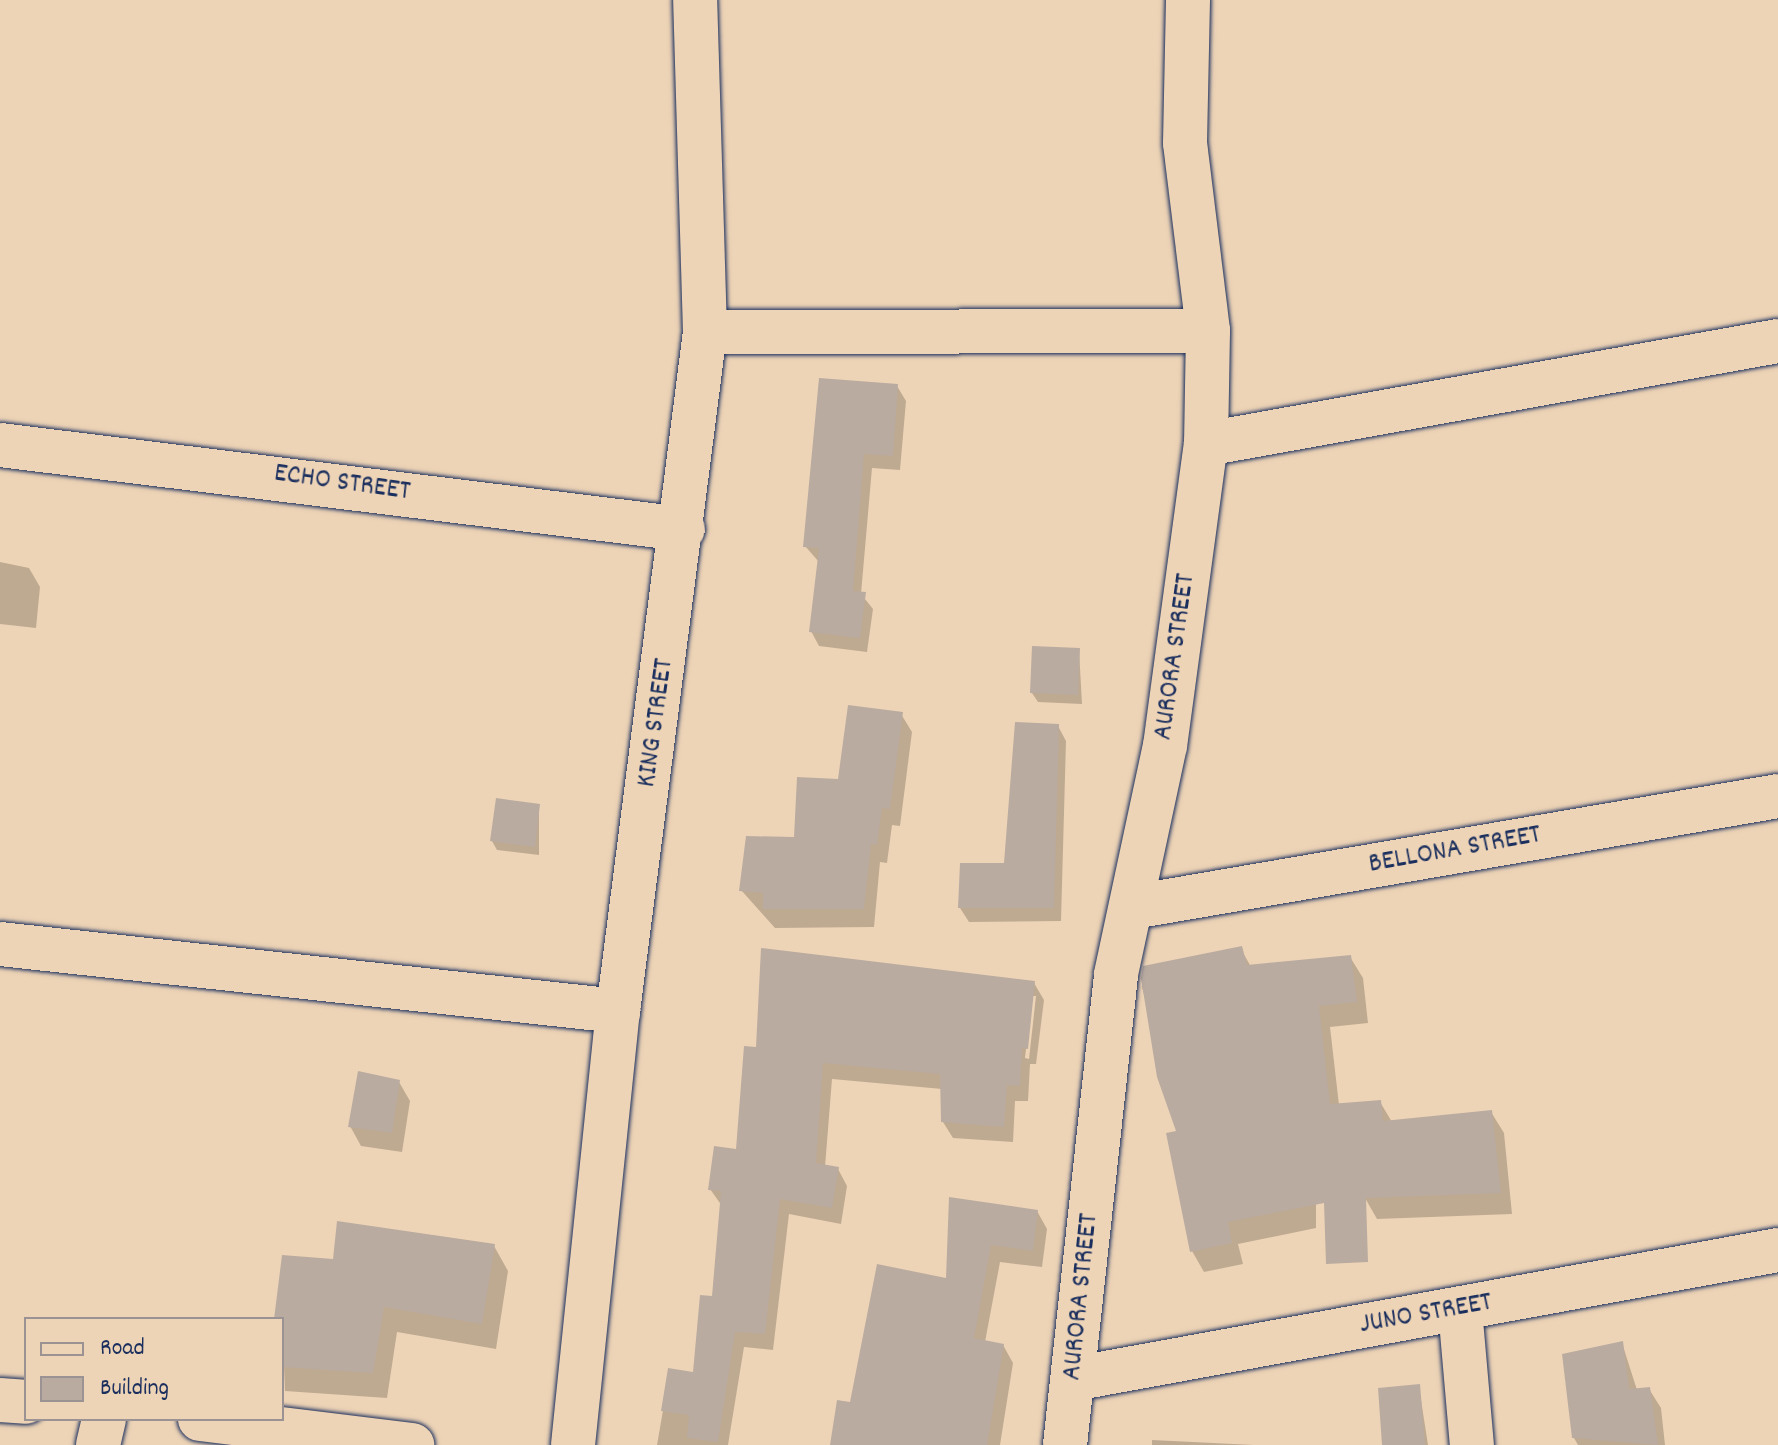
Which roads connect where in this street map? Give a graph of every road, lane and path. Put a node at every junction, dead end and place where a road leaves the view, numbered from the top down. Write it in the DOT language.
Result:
graph roads {
  1 [pos="695,0"];
  2 [pos="1188,0"];
  3 [pos="1208,331"];
  4 [pos="705,332"];
  5 [pos="1778,341"];
  6 [pos="0,415"];
  7 [pos="1206,444"];
  8 [pos="0,445"];
  9 [pos="87,451"];
  10 [pos="683,529"];
  11 [pos="1778,796"];
  12 [pos="1133,907"];
  13 [pos="0,944"];
  14 [pos="618,1011"];
  15 [pos="1778,1250"];
  16 [pos="1460,1309"];
  17 [pos="1073,1379"];
  18 [pos="0,1400"];
  19 [pos="24,1402"];
  20 [pos="104,1421"];
  21 [pos="216,1421"];
  22 [pos="98,1445"];
  23 [pos="412,1445"];
  24 [pos="573,1445"];
  25 [pos="1065,1445"];
  26 [pos="1472,1445"];
  1 -- 4 [label="street, KING STREET"];
  2 -- 3 [label="street, AURORA STREET"];
  3 -- 4 [label="street"];
  3 -- 7 [label="street, AURORA STREET"];
  4 -- 10 [label="street, KING STREET"];
  5 -- 7 [label="street"];
  6 -- 9 [label="street"];
  7 -- 12 [label="street, AURORA STREET"];
  8 -- 9 [label="street, ECHO STREET"];
  9 -- 10 [label="street, ECHO STREET"];
  10 -- 14 [label="street, KING STREET"];
  11 -- 12 [label="street, BELLONA STREET"];
  12 -- 17 [label="street, AURORA STREET"];
  13 -- 14 [label="street"];
  14 -- 24 [label="street, KING STREET"];
  15 -- 16 [label="street, JUNO STREET"];
  16 -- 17 [label="street, JUNO STREET"];
  16 -- 26 [label="street"];
  17 -- 25 [label="street, AURORA STREET"];
  18 -- 19 [label="street"];
  20 -- 22 [label="street"];
  21 -- 23 [label="street"];
}
